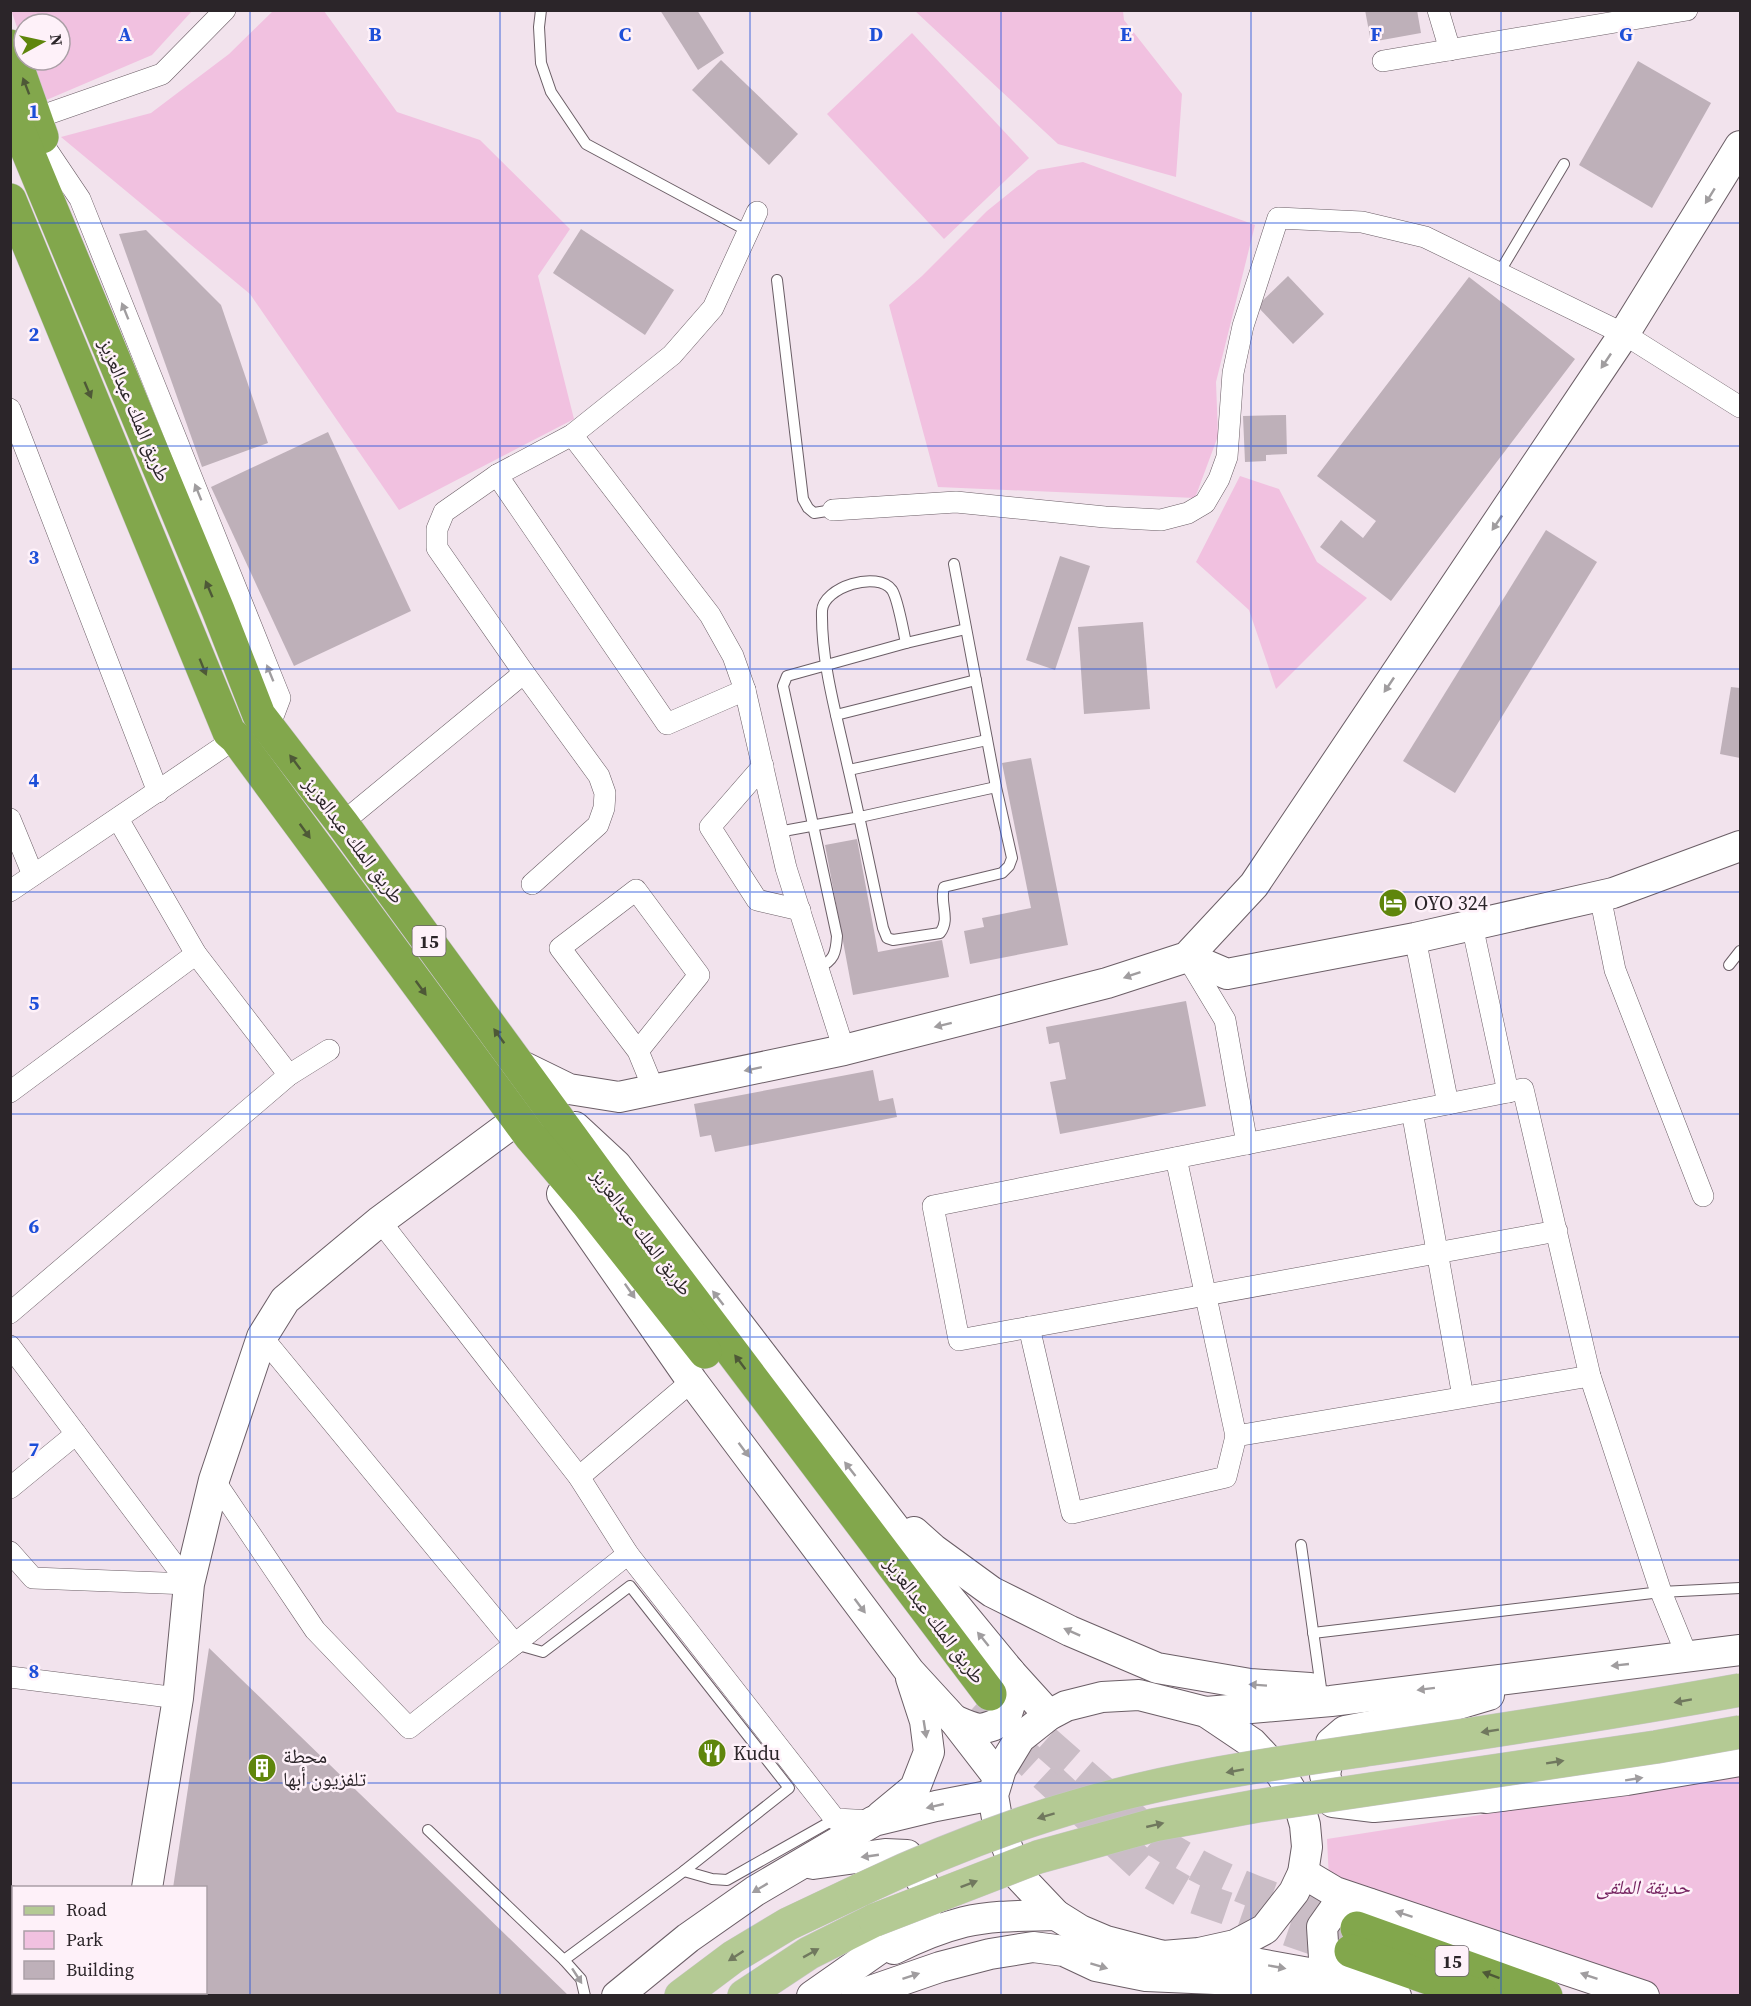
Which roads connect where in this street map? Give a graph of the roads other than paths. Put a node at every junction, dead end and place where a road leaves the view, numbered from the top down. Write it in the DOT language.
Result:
graph roads {
  1 [pos="225,10"];
  2 [pos="541,10"];
  3 [pos="1438,10"];
  4 [pos="1687,10"];
  5 [pos="10,46"];
  6 [pos="1450,50"];
  7 [pos="1383,61"];
  8 [pos="31,125"];
  9 [pos="1740,146"];
  10 [pos="1564,165"];
  11 [pos="10,200"];
  12 [pos="753,221"];
  13 [pos="10,241"];
  14 [pos="1499,273"];
  15 [pos="777,280"];
  16 [pos="1624,334"];
  17 [pos="107,342"];
  18 [pos="74,354"];
  19 [pos="1740,407"];
  20 [pos="10,409"];
  21 [pos="572,435"];
  22 [pos="18,451"];
  23 [pos="497,475"];
  24 [pos="833,510"];
  25 [pos="954,564"];
  26 [pos="966,628"];
  27 [pos="906,643"];
  28 [pos="825,665"];
  29 [pos="524,673"];
  30 [pos="976,680"];
  31 [pos="745,690"];
  32 [pos="836,715"];
  33 [pos="269,727"];
  34 [pos="236,738"];
  35 [pos="987,740"];
  36 [pos="762,766"];
  37 [pos="849,770"];
  38 [pos="996,787"];
  39 [pos="158,792"];
  40 [pos="860,817"];
  41 [pos="10,819"];
  42 [pos="118,819"];
  43 [pos="342,822"];
  44 [pos="813,826"];
  45 [pos="778,832"];
  46 [pos="1740,846"];
  47 [pos="33,875"];
  48 [pos="532,884"];
  49 [pos="10,891"];
  50 [pos="1600,896"];
  51 [pos="800,910"];
  52 [pos="1472,925"];
  53 [pos="1415,938"];
  54 [pos="1740,951"];
  55 [pos="196,954"];
  56 [pos="1187,957"];
  57 [pos="1729,965"];
  58 [pos="818,968"];
  59 [pos="329,1050"];
  60 [pos="844,1050"];
  61 [pos="638,1052"];
  62 [pos="522,1066"];
  63 [pos="289,1076"];
  64 [pos="654,1090"];
  65 [pos="10,1092"];
  66 [pos="1508,1092"];
  67 [pos="546,1100"];
  68 [pos="1448,1104"];
  69 [pos="1412,1111"];
  70 [pos="524,1127"];
  71 [pos="1247,1144"];
  72 [pos="1176,1158"];
  73 [pos="1703,1196"];
  74 [pos="380,1221"];
  75 [pos="1557,1231"];
  76 [pos="1438,1253"];
  77 [pos="1206,1295"];
  78 [pos="10,1313"];
  79 [pos="1029,1327"];
  80 [pos="261,1337"];
  81 [pos="10,1346"];
  82 [pos="1590,1376"];
  83 [pos="692,1381"];
  84 [pos="1463,1397"];
  85 [pos="76,1434"];
  86 [pos="1236,1436"];
  87 [pos="579,1477"];
  88 [pos="214,1480"];
  89 [pos="10,1488"];
  90 [pos="868,1493"];
  91 [pos="1301,1545"];
  92 [pos="10,1552"];
  93 [pos="628,1554"];
  94 [pos="189,1584"];
  95 [pos="1740,1588"];
  96 [pos="1661,1592"];
  97 [pos="1313,1633"];
  98 [pos="515,1644"];
  99 [pos="1740,1650"];
  100 [pos="1688,1658"];
  101 [pos="1569,1671"];
  102 [pos="910,1672"];
  103 [pos="10,1677"];
  104 [pos="1740,1690"];
  105 [pos="1326,1695"];
  106 [pos="178,1698"];
  107 [pos="982,1698"];
  108 [pos="1206,1712"];
  109 [pos="1049,1715"];
  110 [pos="1740,1732"];
  111 [pos="1740,1761"];
  112 [pos="995,1786"];
  113 [pos="1507,1795"];
  114 [pos="835,1819"];
  115 [pos="874,1821"];
  116 [pos="1305,1825"];
  117 [pos="428,1830"];
  118 [pos="799,1866"];
  119 [pos="684,1871"];
  120 [pos="1303,1873"];
  121 [pos="147,1886"];
  122 [pos="1056,1915"];
  123 [pos="1359,1941"];
  124 [pos="1198,1953"];
  125 [pos="564,1960"];
  126 [pos="848,1985"];
  127 [pos="585,1995"];
  128 [pos="617,1995"];
  129 [pos="681,1995"];
  130 [pos="744,1995"];
  131 [pos="812,1995"];
  132 [pos="1326,1995"];
  133 [pos="1396,1995"];
  134 [pos="1479,1995"];
  135 [pos="1546,1995"];
  136 [pos="1644,1995"];
  1 -- 8 [label="street"];
  2 -- 12 [label="lane"];
  3 -- 6 [label="street"];
  4 -- 6 [label="street"];
  8 -- 5 [label="highway, one-way"];
  6 -- 7 [label="street"];
  8 -- 17 [label="highway, طريق الملك عبدالعزيز / 15"];
  8 -- 17 [label="highway"];
  33 -- 8 [label="street, one-way"];
  9 -- 16 [label="main road, one-way"];
  10 -- 14 [label="lane"];
  11 -- 18 [label="highway, طريق الملك عبدالعزيز / 15"];
  12 -- 21 [label="street"];
  13 -- 18 [label="highway"];
  14 -- 16 [label="street"];
  14 -- 24 [label="street"];
  15 -- 24 [label="lane"];
  16 -- 19 [label="street"];
  16 -- 56 [label="main road, one-way"];
  33 -- 17 [label="highway, طريق الملك عبدالعزيز / 15, one-way"];
  18 -- 34 [label="highway, طريق الملك عبدالعزيز / 15, one-way"];
  20 -- 22 [label="street"];
  21 -- 23 [label="street"];
  21 -- 31 [label="street"];
  22 -- 39 [label="street"];
  23 -- 29 [label="street"];
  23 -- 31 [label="street"];
  25 -- 26 [label="lane"];
  26 -- 27 [label="lane"];
  26 -- 30 [label="lane"];
  27 -- 28 [label="lane"];
  27 -- 28 [label="lane"];
  28 -- 32 [label="lane"];
  28 -- 44 [label="lane"];
  29 -- 43 [label="street"];
  29 -- 48 [label="street"];
  30 -- 32 [label="lane"];
  30 -- 35 [label="lane"];
  31 -- 36 [label="street"];
  32 -- 37 [label="lane"];
  43 -- 33 [label="highway, طريق الملك عبدالعزيز / 15, one-way"];
  34 -- 39 [label="street"];
  34 -- 70 [label="highway, طريق الملك عبدالعزيز / 15, one-way"];
  35 -- 37 [label="lane"];
  35 -- 38 [label="lane"];
  36 -- 45 [label="street"];
  36 -- 51 [label="street"];
  37 -- 40 [label="lane"];
  38 -- 40 [label="lane"];
  38 -- 40 [label="lane"];
  39 -- 42 [label="street"];
  40 -- 44 [label="lane"];
  41 -- 47 [label="street"];
  42 -- 47 [label="street"];
  42 -- 55 [label="street"];
  62 -- 43 [label="highway, طريق الملك عبدالعزيز / 15, one-way"];
  44 -- 45 [label="lane"];
  44 -- 58 [label="lane"];
  45 -- 51 [label="street"];
  46 -- 50 [label="main road"];
  47 -- 49 [label="street"];
  50 -- 52 [label="main road"];
  50 -- 73 [label="street"];
  51 -- 58 [label="street"];
  52 -- 53 [label="main road"];
  52 -- 66 [label="street"];
  53 -- 56 [label="main road"];
  53 -- 68 [label="street"];
  54 -- 57 [label="lane"];
  55 -- 63 [label="street"];
  55 -- 65 [label="street"];
  56 -- 60 [label="main road, one-way"];
  56 -- 71 [label="street"];
  58 -- 60 [label="street"];
  59 -- 63 [label="street"];
  60 -- 64 [label="main road, one-way"];
  61 -- 61 [label="street"];
  61 -- 64 [label="street"];
  62 -- 64 [label="main road"];
  62 -- 67 [label="highway, طريق الملك عبدالعزيز / 15"];
  63 -- 78 [label="street"];
  66 -- 68 [label="street"];
  66 -- 75 [label="street"];
  90 -- 67 [label="main road, one-way"];
  107 -- 67 [label="highway, طريق الملك عبدالعزيز / 15, one-way"];
  68 -- 69 [label="street"];
  69 -- 71 [label="street"];
  69 -- 76 [label="street"];
  70 -- 74 [label="main road"];
  70 -- 83 [label="main road, one-way"];
  70 -- 107 [label="highway, طريق الملك عبدالعزيز / 15"];
  71 -- 72 [label="street"];
  72 -- 77 [label="street"];
  72 -- 79 [label="street"];
  74 -- 80 [label="main road"];
  74 -- 87 [label="street"];
  75 -- 76 [label="street"];
  75 -- 82 [label="street"];
  76 -- 77 [label="street"];
  76 -- 84 [label="street"];
  77 -- 79 [label="street"];
  77 -- 86 [label="street"];
  79 -- 86 [label="street"];
  80 -- 88 [label="main road"];
  80 -- 98 [label="street"];
  81 -- 85 [label="street"];
  82 -- 84 [label="street"];
  82 -- 96 [label="street"];
  83 -- 87 [label="street"];
  83 -- 102 [label="main road, one-way"];
  84 -- 86 [label="street"];
  85 -- 89 [label="street"];
  85 -- 94 [label="street"];
  87 -- 93 [label="street"];
  88 -- 94 [label="main road"];
  88 -- 98 [label="street"];
  105 -- 90 [label="main road, one-way"];
  107 -- 90 [label="main road, one-way"];
  91 -- 97 [label="lane"];
  92 -- 94 [label="street"];
  93 -- 98 [label="street"];
  93 -- 114 [label="street"];
  94 -- 106 [label="main road"];
  95 -- 96 [label="lane"];
  96 -- 97 [label="lane"];
  96 -- 100 [label="street"];
  97 -- 105 [label="lane"];
  98 -- 119 [label="lane"];
  99 -- 100 [label="main road"];
  100 -- 101 [label="main road, one-way"];
  101 -- 105 [label="main road, one-way"];
  101 -- 113 [label="main road"];
  102 -- 107 [label="main road"];
  102 -- 115 [label="main road, one-way"];
  103 -- 106 [label="street"];
  104 -- 129 [label="main road, one-way, bridge"];
  105 -- 108 [label="main road"];
  106 -- 121 [label="main road"];
  107 -- 109 [label="main road"];
  107 -- 112 [label="main road"];
  108 -- 109 [label="main road"];
  108 -- 116 [label="main road"];
  109 -- 112 [label="main road"];
  130 -- 110 [label="main road, one-way, bridge"];
  113 -- 111 [label="main road, one-way"];
  112 -- 115 [label="main road, one-way"];
  112 -- 122 [label="main road"];
  113 -- 116 [label="main road"];
  114 -- 115 [label="street"];
  114 -- 119 [label="lane"];
  115 -- 118 [label="main road"];
  116 -- 120 [label="main road"];
  117 -- 125 [label="lane"];
  126 -- 118 [label="main road, one-way"];
  118 -- 128 [label="main road, one-way"];
  119 -- 125 [label="lane"];
  120 -- 123 [label="main road"];
  120 -- 124 [label="main road"];
  122 -- 124 [label="main road"];
  122 -- 126 [label="main road"];
  124 -- 123 [label="main road, one-way"];
  123 -- 133 [label="main road"];
  123 -- 134 [label="highway, 15"];
  135 -- 123 [label="highway, 15, one-way"];
  136 -- 123 [label="main road, one-way"];
  125 -- 127 [label="lane, one-way"];
  126 -- 131 [label="main road"];
  126 -- 132 [label="main road, one-way"];
}
